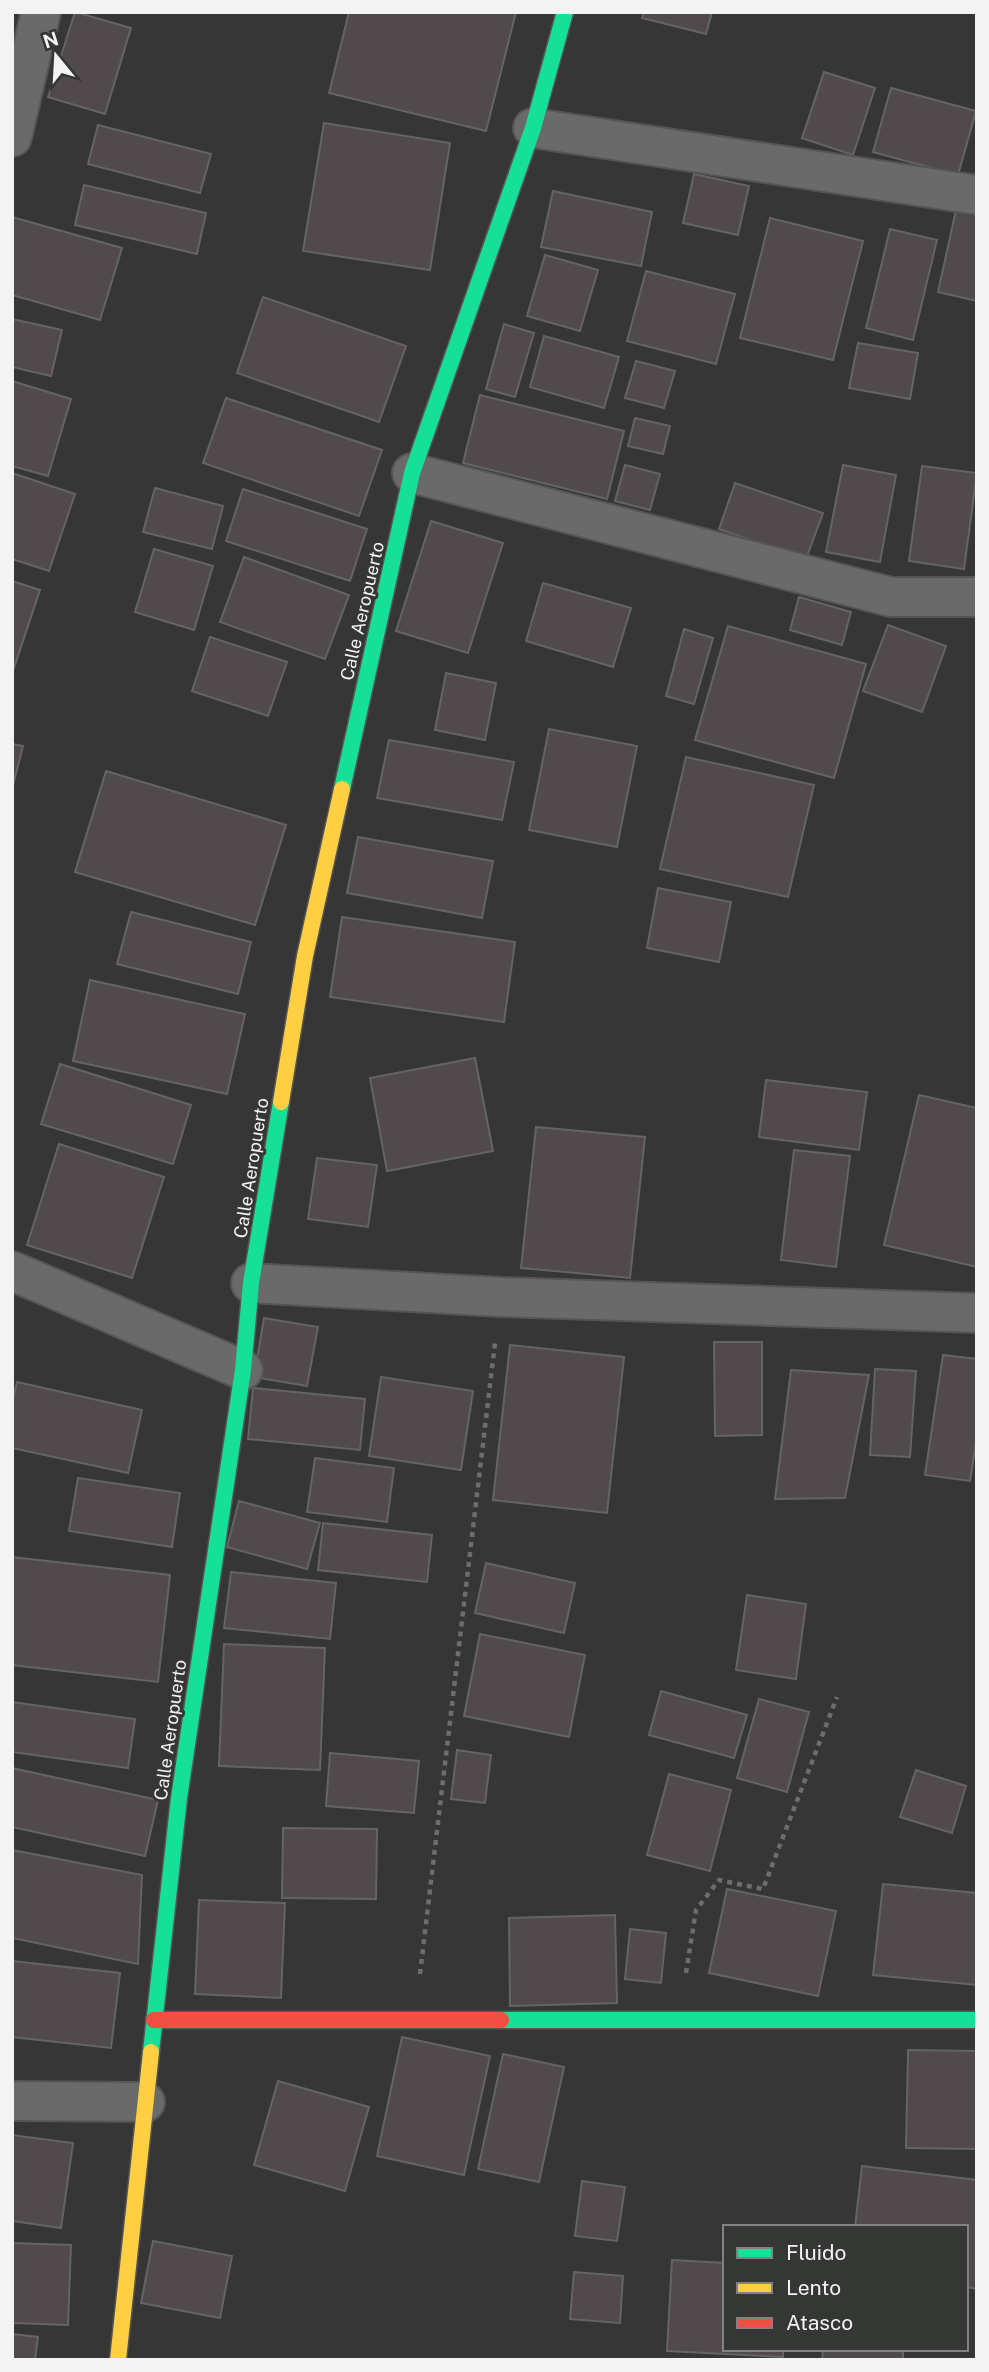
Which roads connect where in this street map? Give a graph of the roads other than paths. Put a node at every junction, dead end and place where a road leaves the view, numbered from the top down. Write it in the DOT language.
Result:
graph roads {
  1 [pos="41,12"];
  2 [pos="565,12"];
  3 [pos="533,128"];
  4 [pos="12,137"];
  5 [pos="977,195"];
  6 [pos="412,473"];
  7 [pos="977,597"];
  8 [pos="12,1271"];
  9 [pos="251,1283"];
  10 [pos="977,1313"];
  11 [pos="243,1370"];
  12 [pos="154,2020"];
  13 [pos="977,2020"];
  14 [pos="12,2101"];
  15 [pos="145,2102"];
  16 [pos="118,2360"];
  1 -- 4 [label="street"];
  2 -- 3 [label="street, Calle Aeropuerto"];
  3 -- 5 [label="street"];
  3 -- 6 [label="street, Calle Aeropuerto"];
  6 -- 7 [label="street"];
  6 -- 9 [label="street, Calle Aeropuerto"];
  8 -- 11 [label="street"];
  9 -- 10 [label="street"];
  9 -- 11 [label="street, Calle Aeropuerto"];
  11 -- 12 [label="street, Calle Aeropuerto"];
  12 -- 13 [label="street"];
  12 -- 15 [label="street, Calle Aeropuerto"];
  14 -- 15 [label="street"];
  15 -- 16 [label="street, Calle Aeropuerto"];
}
